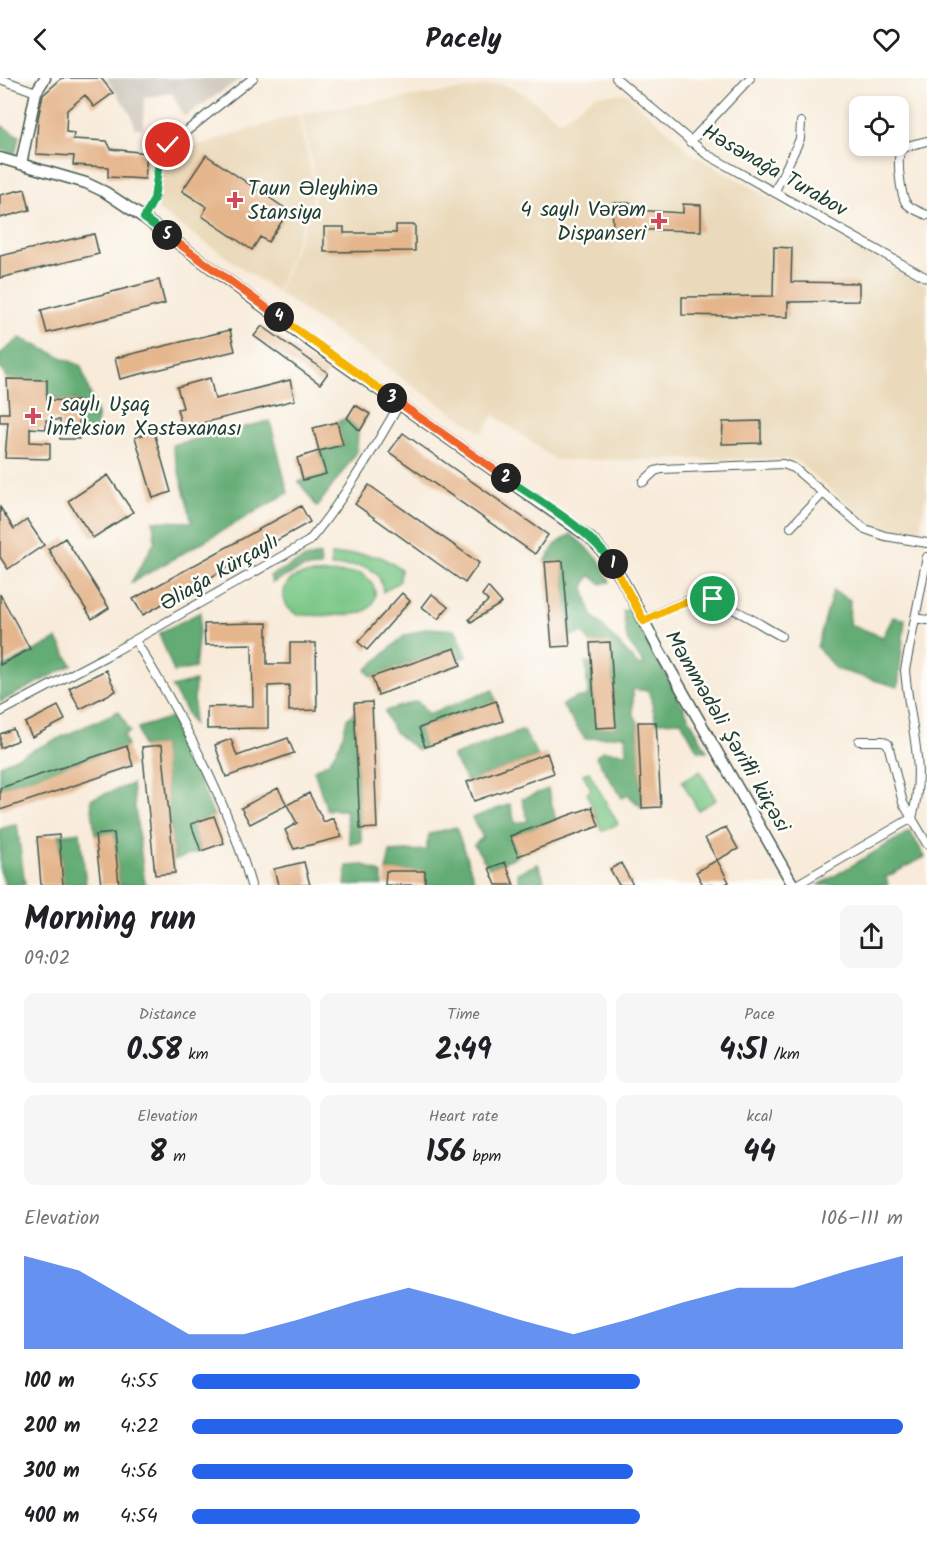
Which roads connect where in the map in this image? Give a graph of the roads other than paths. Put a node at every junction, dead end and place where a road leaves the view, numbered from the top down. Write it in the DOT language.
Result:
graph roads {
  1 [pos="45,78"];
  2 [pos="253,78"];
  3 [pos="616,78"];
  4 [pos="750,78"];
  5 [pos="0,79"];
  6 [pos="36,92"];
  7 [pos="801,122"];
  8 [pos="927,141"];
  9 [pos="690,142"];
  10 [pos="0,158"];
  11 [pos="21,164"];
  12 [pos="775,192"];
  13 [pos="927,215"];
  14 [pos="144,218"];
  15 [pos="927,278"];
  16 [pos="400,403"];
  17 [pos="643,482"];
  18 [pos="823,493"];
  19 [pos="791,527"];
  20 [pos="927,543"];
  21 [pos="927,556"];
  22 [pos="915,618"];
  23 [pos="927,620"];
  24 [pos="644,621"];
  25 [pos="781,636"];
  26 [pos="135,640"];
  27 [pos="0,712"];
  28 [pos="859,741"];
  29 [pos="912,818"];
  30 [pos="927,844"];
  31 [pos="251,885"];
  32 [pos="794,885"];
  1 -- 6 [label="street"];
  2 -- 14 [label="street"];
  3 -- 9 [label="street, Həsənağa Turabov"];
  4 -- 9 [label="street"];
  5 -- 6 [label="street"];
  6 -- 11 [label="street"];
  7 -- 12 [label="street"];
  8 -- 13 [label="street"];
  9 -- 12 [label="street, Həsənağa Turabov"];
  10 -- 11 [label="street, Məmmədəli Şərifli küçəsi"];
  11 -- 14 [label="street, Məmmədəli Şərifli küçəsi"];
  12 -- 15 [label="street, Həsənağa Turabov"];
  14 -- 16 [label="street, Məmmədəli Şərifli küçəsi"];
  16 -- 24 [label="street, Məmmədəli Şərifli küçəsi"];
  16 -- 26 [label="street, Əliağa Kürçaylı"];
  17 -- 18 [label="street"];
  18 -- 19 [label="street"];
  18 -- 20 [label="street"];
  21 -- 22 [label="street"];
  22 -- 23 [label="street"];
  22 -- 29 [label="street"];
  24 -- 25 [label="street"];
  24 -- 32 [label="street, Məmmədəli Şərifli küçəsi"];
  26 -- 27 [label="street, Əliağa Kürçaylı"];
  26 -- 31 [label="street"];
  28 -- 29 [label="street"];
  29 -- 30 [label="street"];
  29 -- 32 [label="street"];
}
